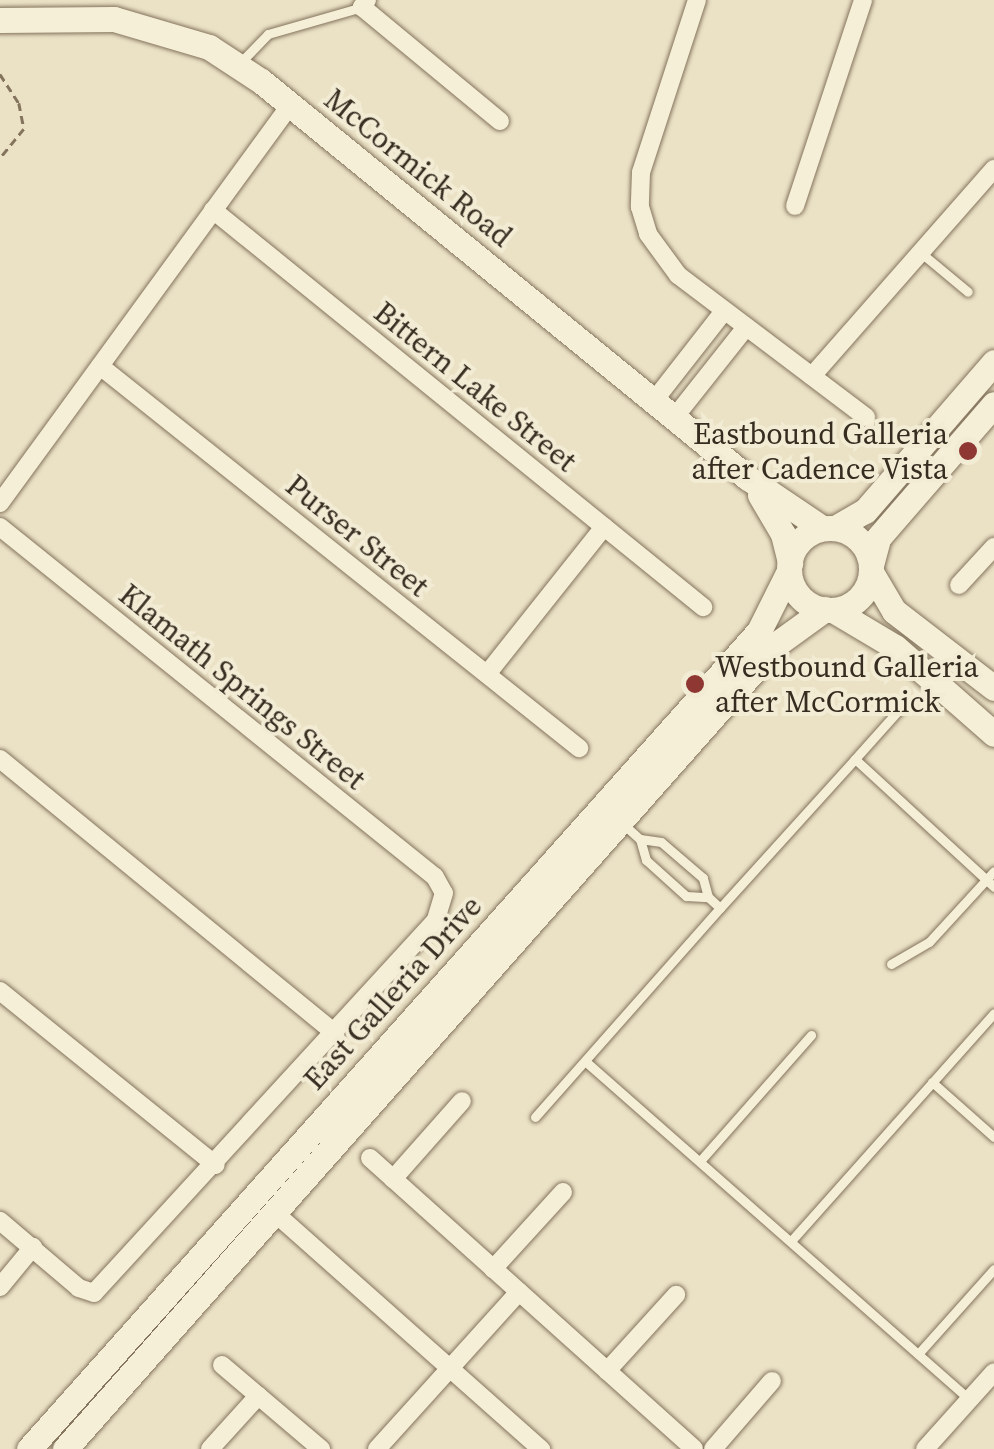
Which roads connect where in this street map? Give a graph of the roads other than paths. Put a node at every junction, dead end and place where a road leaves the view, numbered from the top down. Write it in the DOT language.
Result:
graph roads {
  1 [pos="697,0"];
  2 [pos="863,0"];
  3 [pos="364,3"];
  4 [pos="0,20"];
  5 [pos="237,65"];
  6 [pos="290,104"];
  7 [pos="500,121"];
  8 [pos="994,169"];
  9 [pos="795,206"];
  10 [pos="213,210"];
  11 [pos="920,252"];
  12 [pos="968,292"];
  13 [pos="724,311"];
  14 [pos="746,327"];
  15 [pos="695,348"];
  16 [pos="994,362"];
  17 [pos="716,365"];
  18 [pos="100,366"];
  19 [pos="812,376"];
  20 [pos="653,402"];
  21 [pos="994,404"];
  22 [pos="674,418"];
  23 [pos="866,418"];
  24 [pos="748,478"];
  25 [pos="0,503"];
  26 [pos="0,527"];
  27 [pos="604,527"];
  28 [pos="828,528"];
  29 [pos="994,547"];
  30 [pos="789,567"];
  31 [pos="871,568"];
  32 [pos="959,585"];
  33 [pos="703,607"];
  34 [pos="829,609"];
  35 [pos="487,674"];
  36 [pos="994,688"];
  37 [pos="904,704"];
  38 [pos="994,734"];
  39 [pos="580,748"];
  40 [pos="0,759"];
  41 [pos="855,759"];
  42 [pos="631,831"];
  43 [pos="991,879"];
  44 [pos="708,897"];
  45 [pos="720,908"];
  46 [pos="891,964"];
  47 [pos="0,991"];
  48 [pos="994,1012"];
  49 [pos="335,1032"];
  50 [pos="811,1035"];
  51 [pos="585,1061"];
  52 [pos="932,1082"];
  53 [pos="462,1101"];
  54 [pos="534,1117"];
  55 [pos="994,1138"];
  56 [pos="370,1158"];
  57 [pos="700,1161"];
  58 [pos="216,1165"];
  59 [pos="393,1179"];
  60 [pos="562,1192"];
  61 [pos="274,1213"];
  62 [pos="0,1221"];
  63 [pos="790,1242"];
  64 [pos="33,1248"];
  65 [pos="493,1269"];
  66 [pos="994,1269"];
  67 [pos="0,1287"];
  68 [pos="519,1292"];
  69 [pos="676,1295"];
  70 [pos="918,1354"];
  71 [pos="222,1366"];
  72 [pos="450,1368"];
  73 [pos="607,1371"];
  74 [pos="994,1372"];
  75 [pos="772,1381"];
  76 [pos="258,1396"];
  77 [pos="970,1400"];
  78 [pos="30,1449"];
  79 [pos="65,1449"];
  80 [pos="210,1449"];
  81 [pos="322,1449"];
  82 [pos="377,1449"];
  83 [pos="541,1449"];
  84 [pos="694,1449"];
  85 [pos="713,1449"];
  86 [pos="925,1449"];
  1 -- 13 [label="street"];
  2 -- 9 [label="street"];
  3 -- 5 [label="lane"];
  3 -- 7 [label="street"];
  4 -- 5 [label="main road, McCormick Road"];
  5 -- 6 [label="main road, McCormick Road"];
  6 -- 10 [label="street"];
  6 -- 20 [label="main road, McCormick Road"];
  8 -- 11 [label="street"];
  10 -- 18 [label="street"];
  10 -- 27 [label="street, Bittern Lake Street"];
  11 -- 12 [label="lane"];
  11 -- 19 [label="street"];
  13 -- 14 [label="street"];
  13 -- 15 [label="street"];
  14 -- 17 [label="street"];
  14 -- 19 [label="street"];
  15 -- 17 [label="lane"];
  15 -- 20 [label="street"];
  16 -- 28 [label="main road"];
  17 -- 22 [label="street"];
  18 -- 25 [label="street"];
  18 -- 35 [label="street, Purser Street"];
  19 -- 23 [label="street"];
  20 -- 22 [label="main road, McCormick Road"];
  21 -- 31 [label="main road"];
  22 -- 24 [label="main road, McCormick Road"];
  24 -- 28 [label="main road, McCormick Road"];
  24 -- 30 [label="main road, McCormick Road"];
  26 -- 49 [label="street, Klamath Springs Street"];
  27 -- 33 [label="street, Bittern Lake Street"];
  27 -- 35 [label="street"];
  28 -- 30 [label="main road"];
  28 -- 31 [label="main road"];
  29 -- 32 [label="street"];
  30 -- 34 [label="main road"];
  30 -- 78 [label="main road, East Galleria Drive"];
  31 -- 34 [label="main road"];
  31 -- 36 [label="main road"];
  34 -- 38 [label="main road"];
  34 -- 42 [label="main road, East Galleria Drive"];
  35 -- 39 [label="street, Purser Street"];
  37 -- 41 [label="lane"];
  40 -- 49 [label="street"];
  41 -- 43 [label="lane"];
  41 -- 45 [label="lane"];
  42 -- 44 [label="lane"];
  42 -- 44 [label="lane"];
  42 -- 61 [label="main road, East Galleria Drive"];
  43 -- 46 [label="lane"];
  44 -- 45 [label="lane"];
  45 -- 51 [label="lane"];
  47 -- 58 [label="street"];
  48 -- 52 [label="lane"];
  49 -- 58 [label="street"];
  50 -- 57 [label="lane"];
  51 -- 54 [label="lane"];
  51 -- 57 [label="lane"];
  52 -- 55 [label="lane"];
  52 -- 63 [label="lane"];
  53 -- 59 [label="street"];
  56 -- 59 [label="street"];
  57 -- 63 [label="lane"];
  58 -- 64 [label="street"];
  59 -- 65 [label="street"];
  60 -- 65 [label="street"];
  61 -- 72 [label="street"];
  61 -- 79 [label="main road, East Galleria Drive"];
  62 -- 64 [label="street"];
  63 -- 70 [label="lane"];
  64 -- 67 [label="street"];
  65 -- 68 [label="street"];
  66 -- 70 [label="lane"];
  68 -- 72 [label="street"];
  68 -- 73 [label="street"];
  69 -- 73 [label="street"];
  70 -- 77 [label="lane"];
  71 -- 76 [label="street"];
  72 -- 82 [label="street"];
  72 -- 83 [label="street"];
  73 -- 84 [label="street"];
  74 -- 77 [label="street"];
  75 -- 85 [label="street"];
  76 -- 80 [label="street"];
  76 -- 81 [label="street"];
  77 -- 86 [label="street"];
}
